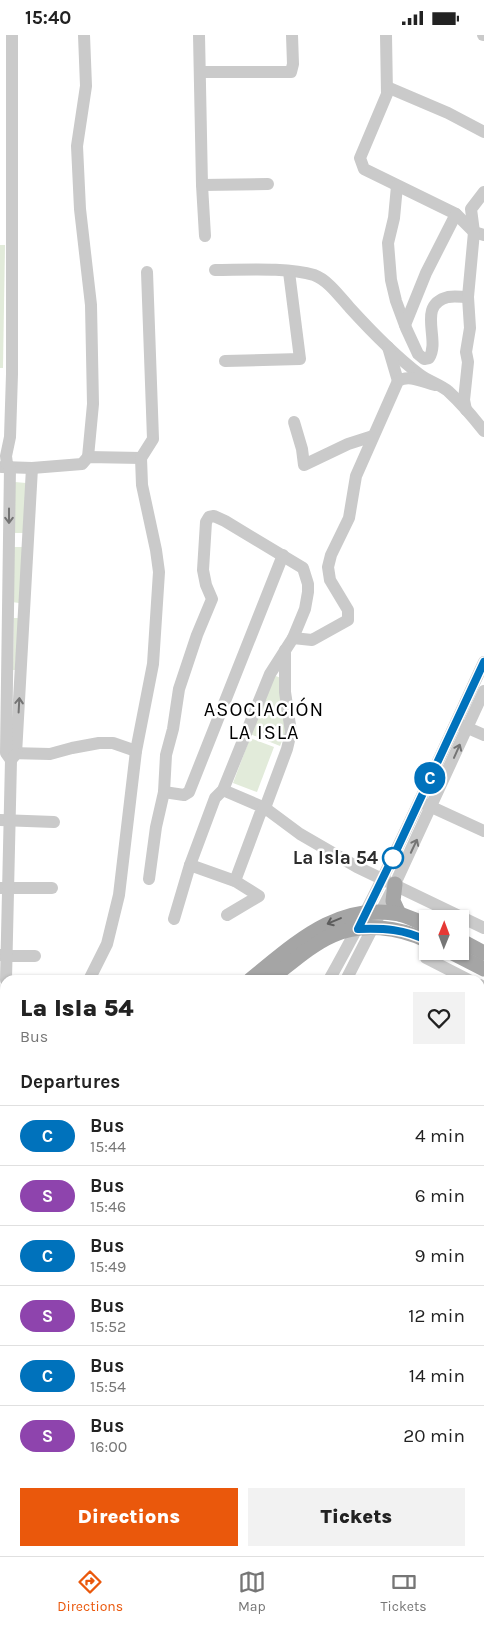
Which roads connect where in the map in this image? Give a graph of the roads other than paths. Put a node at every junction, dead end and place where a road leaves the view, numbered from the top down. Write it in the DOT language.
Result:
graph roads {
  1 [pos="12,35"];
  2 [pos="84,35"];
  3 [pos="199,35"];
  4 [pos="292,35"];
  5 [pos="386,35"];
  6 [pos="200,72"];
  7 [pos="387,87"];
  8 [pos="484,132"];
  9 [pos="268,184"];
  10 [pos="202,185"];
  11 [pos="397,186"];
  12 [pos="484,192"];
  13 [pos="456,214"];
  14 [pos="479,233"];
  15 [pos="6,234"];
  16 [pos="205,236"];
  17 [pos="215,270"];
  18 [pos="147,272"];
  19 [pos="289,272"];
  20 [pos="468,297"];
  21 [pos="405,325"];
  22 [pos="387,345"];
  23 [pos="225,361"];
  24 [pos="6,375"];
  25 [pos="398,381"];
  26 [pos="435,385"];
  27 [pos="466,410"];
  28 [pos="294,423"];
  29 [pos="484,431"];
  30 [pos="373,436"];
  31 [pos="4,446"];
  32 [pos="88,457"];
  33 [pos="141,458"];
  34 [pos="5,467"];
  35 [pos="32,468"];
  36 [pos="5,542"];
  37 [pos="28,542"];
  38 [pos="283,555"];
  39 [pos="4,610"];
  40 [pos="24,611"];
  41 [pos="293,638"];
  42 [pos="285,650"];
  43 [pos="484,662"];
  44 [pos="4,675"];
  45 [pos="21,675"];
  46 [pos="484,691"];
  47 [pos="462,725"];
  48 [pos="484,735"];
  49 [pos="136,751"];
  50 [pos="8,755"];
  51 [pos="223,790"];
  52 [pos="164,792"];
  53 [pos="420,801"];
  54 [pos="432,807"];
  55 [pos="265,808"];
  56 [pos="5,820"];
  57 [pos="54,822"];
  58 [pos="484,831"];
  59 [pos="190,865"];
  60 [pos="149,879"];
  61 [pos="236,881"];
  62 [pos="389,882"];
  63 [pos="4,888"];
  64 [pos="52,888"];
  65 [pos="373,914"];
  66 [pos="227,915"];
  67 [pos="399,915"];
  68 [pos="174,919"];
  69 [pos="419,922"];
  70 [pos="374,928"];
  71 [pos="484,928"];
  72 [pos="358,929"];
  73 [pos="419,937"];
  74 [pos="469,945"];
  75 [pos="484,953"];
  76 [pos="3,955"];
  77 [pos="35,956"];
  78 [pos="436,960"];
  79 [pos="466,960"];
  80 [pos="484,969"];
  81 [pos="5,975"];
  82 [pos="92,975"];
  83 [pos="257,975"];
  84 [pos="276,975"];
  85 [pos="332,975"];
  86 [pos="349,975"];
  87 [pos="461,975"];
  1 -- 15 [label="street"];
  2 -- 32 [label="street"];
  3 -- 6 [label="street"];
  4 -- 6 [label="street"];
  5 -- 7 [label="street"];
  6 -- 10 [label="street"];
  7 -- 8 [label="street"];
  7 -- 11 [label="street"];
  9 -- 10 [label="street"];
  10 -- 16 [label="street"];
  11 -- 13 [label="street"];
  11 -- 21 [label="street"];
  12 -- 14 [label="street"];
  13 -- 14 [label="street"];
  13 -- 21 [label="street"];
  14 -- 20 [label="street"];
  15 -- 24 [label="street"];
  17 -- 19 [label="street"];
  18 -- 33 [label="street"];
  19 -- 22 [label="street"];
  19 -- 23 [label="street"];
  20 -- 21 [label="street"];
  20 -- 27 [label="street"];
  22 -- 25 [label="street"];
  22 -- 26 [label="street"];
  24 -- 31 [label="street"];
  25 -- 26 [label="street"];
  25 -- 30 [label="street"];
  26 -- 27 [label="street"];
  27 -- 29 [label="street"];
  28 -- 30 [label="street"];
  30 -- 41 [label="street"];
  31 -- 34 [label="street"];
  32 -- 33 [label="street"];
  32 -- 35 [label="street"];
  33 -- 49 [label="street"];
  34 -- 35 [label="street"];
  34 -- 36 [label="street, one-way"];
  35 -- 37 [label="street"];
  36 -- 37 [label="street"];
  36 -- 39 [label="street"];
  37 -- 40 [label="street"];
  38 -- 41 [label="street"];
  38 -- 52 [label="street"];
  38 -- 52 [label="street"];
  39 -- 40 [label="street"];
  39 -- 44 [label="street"];
  40 -- 45 [label="street"];
  41 -- 42 [label="street"];
  42 -- 51 [label="street"];
  42 -- 55 [label="street"];
  43 -- 47 [label="street"];
  44 -- 45 [label="street"];
  44 -- 50 [label="street"];
  50 -- 45 [label="street, one-way"];
  46 -- 47 [label="street"];
  47 -- 48 [label="street"];
  47 -- 53 [label="street"];
  54 -- 47 [label="street, one-way"];
  49 -- 50 [label="street"];
  49 -- 82 [label="street"];
  50 -- 56 [label="street"];
  51 -- 55 [label="street"];
  51 -- 59 [label="street"];
  52 -- 60 [label="street"];
  53 -- 54 [label="street"];
  53 -- 62 [label="street"];
  54 -- 58 [label="street"];
  62 -- 54 [label="street, one-way"];
  55 -- 61 [label="street"];
  55 -- 62 [label="street"];
  56 -- 57 [label="street"];
  56 -- 63 [label="street"];
  59 -- 61 [label="street"];
  59 -- 68 [label="street"];
  61 -- 66 [label="street"];
  62 -- 65 [label="street"];
  62 -- 67 [label="main road"];
  62 -- 71 [label="street"];
  63 -- 64 [label="street"];
  63 -- 76 [label="street"];
  65 -- 67 [label="main road"];
  65 -- 70 [label="street"];
  65 -- 72 [label="street"];
  65 -- 83 [label="main road, one-way"];
  67 -- 69 [label="main road"];
  70 -- 72 [label="main road"];
  70 -- 73 [label="main road"];
  70 -- 86 [label="street"];
  72 -- 84 [label="main road"];
  72 -- 85 [label="street"];
  74 -- 75 [label="main road"];
  76 -- 77 [label="street"];
  76 -- 81 [label="street"];
  78 -- 87 [label="street"];
  79 -- 80 [label="main road"];
}
